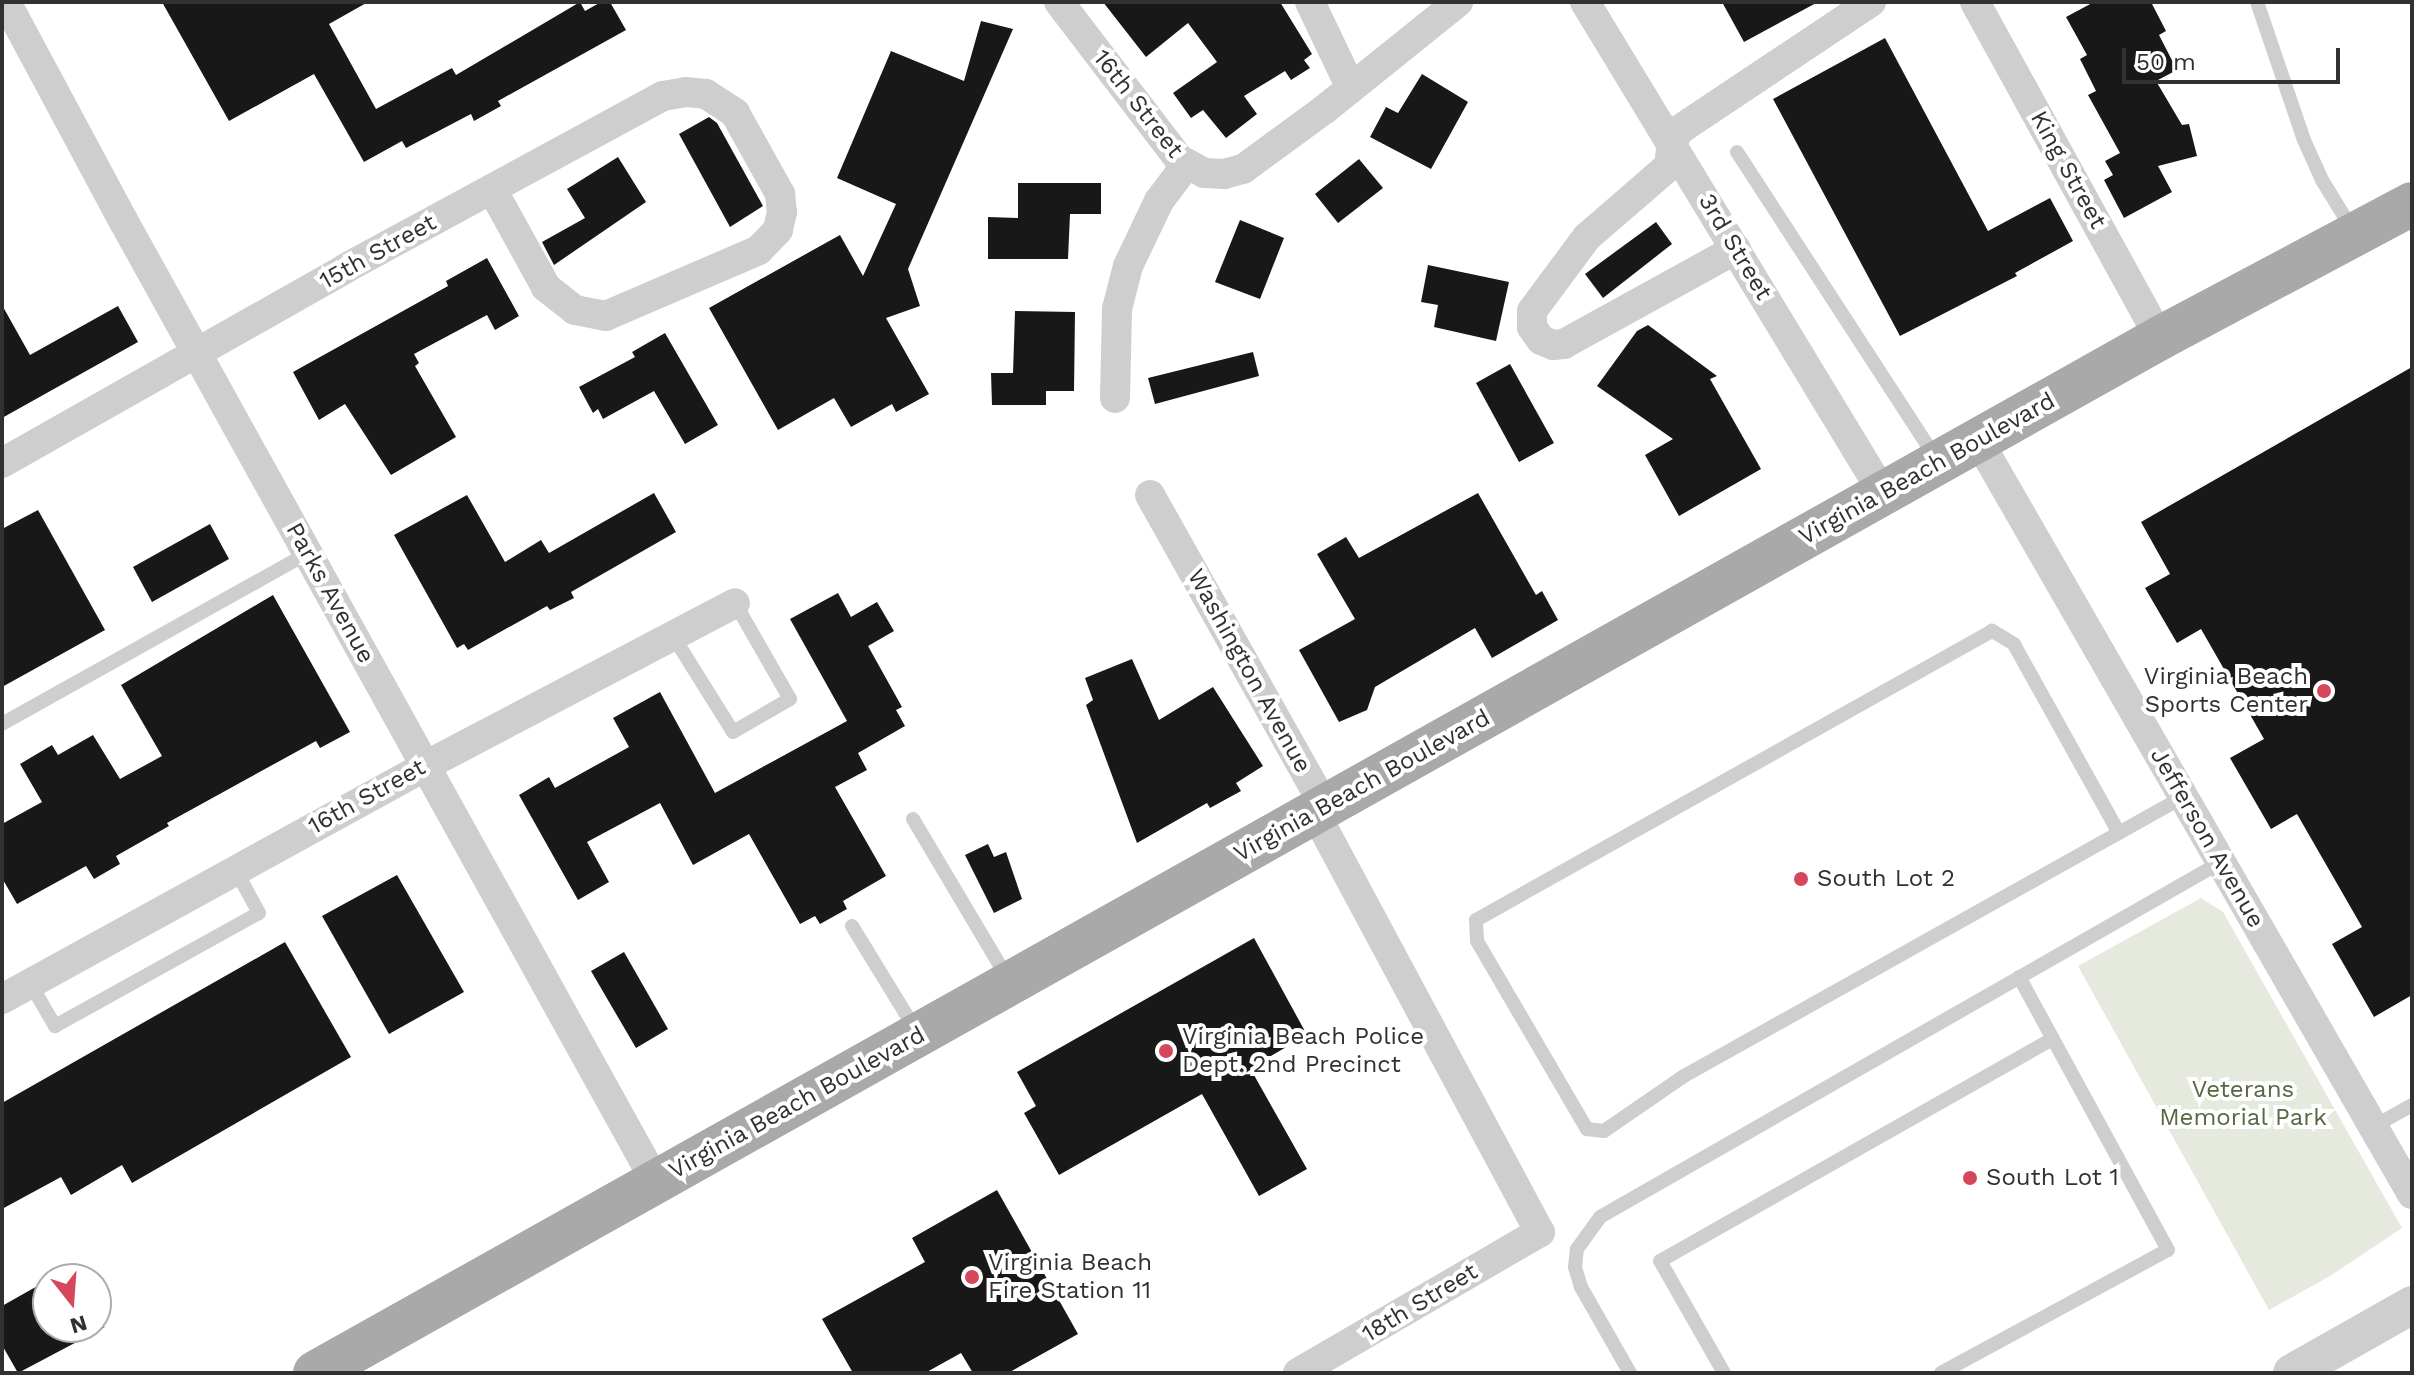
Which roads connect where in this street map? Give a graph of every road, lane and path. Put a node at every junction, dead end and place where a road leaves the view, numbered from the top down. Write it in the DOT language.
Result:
graph roads {
  1 [pos="6,2"];
  2 [pos="1059,2"];
  3 [pos="1310,2"];
  4 [pos="1458,2"];
  5 [pos="1585,2"];
  6 [pos="1871,2"];
  7 [pos="1975,2"];
  8 [pos="2257,2"];
  9 [pos="1351,88"];
  10 [pos="1672,143"];
  11 [pos="1737,152"];
  12 [pos="1186,165"];
  13 [pos="492,189"];
  14 [pos="2412,204"];
  15 [pos="2356,234"];
  16 [pos="1736,249"];
  17 [pos="2160,338"];
  18 [pos="196,353"];
  19 [pos="1115,398"];
  20 [pos="1978,440"];
  21 [pos="1939,462"];
  22 [pos="2,463"];
  23 [pos="1883,493"];
  24 [pos="1150,495"];
  25 [pos="308,553"];
  26 [pos="735,603"];
  27 [pos="673,636"];
  28 [pos="2,724"];
  29 [pos="425,766"];
  30 [pos="2183,797"];
  31 [pos="1321,809"];
  32 [pos="913,819"];
  33 [pos="2119,833"];
  34 [pos="2221,862"];
  35 [pos="235,869"];
  36 [pos="852,926"];
  37 [pos="2019,977"];
  38 [pos="30,983"];
  39 [pos="1011,985"];
  40 [pos="2,999"];
  41 [pos="919,1036"];
  42 [pos="2053,1039"];
  43 [pos="2412,1105"];
  44 [pos="2373,1127"];
  45 [pos="656,1182"];
  46 [pos="2412,1194"];
  47 [pos="1540,1232"];
  48 [pos="2412,1305"];
  49 [pos="315,1373"];
  50 [pos="1298,1373"];
  51 [pos="1630,1373"];
  52 [pos="1724,1373"];
  53 [pos="1941,1373"];
  54 [pos="2292,1373"];
  1 -- 18 [label="street, Parks Avenue"];
  2 -- 12 [label="street, 16th Street"];
  3 -- 9 [label="street"];
  4 -- 9 [label="street"];
  5 -- 10 [label="street, 3rd Street"];
  6 -- 10 [label="street"];
  7 -- 17 [label="street, King Street"];
  8 -- 15 [label="lane"];
  9 -- 12 [label="street, 16th Street"];
  10 -- 16 [label="street, 3rd Street"];
  10 -- 16 [label="street"];
  11 -- 21 [label="lane"];
  12 -- 19 [label="street"];
  13 -- 13 [label="street, 15th Street"];
  13 -- 18 [label="street, 15th Street"];
  14 -- 15 [label="main road, Virginia Beach Boulevard"];
  15 -- 17 [label="main road, Virginia Beach Boulevard"];
  16 -- 23 [label="street, 3rd Street"];
  17 -- 20 [label="main road, Virginia Beach Boulevard"];
  18 -- 22 [label="street, 15th Street"];
  18 -- 25 [label="street, Parks Avenue"];
  20 -- 21 [label="main road, Virginia Beach Boulevard"];
  20 -- 30 [label="street, Jefferson Avenue"];
  21 -- 23 [label="main road, Virginia Beach Boulevard"];
  23 -- 31 [label="main road, Virginia Beach Boulevard"];
  24 -- 31 [label="street, Washington Avenue"];
  25 -- 28 [label="lane"];
  25 -- 29 [label="street, Parks Avenue"];
  26 -- 27 [label="street, 16th Street"];
  26 -- 27 [label="lane"];
  27 -- 29 [label="street, 16th Street"];
  29 -- 35 [label="street, 16th Street"];
  29 -- 45 [label="street, Parks Avenue"];
  30 -- 33 [label="lane"];
  30 -- 34 [label="street, Jefferson Avenue"];
  31 -- 39 [label="main road, Virginia Beach Boulevard"];
  31 -- 47 [label="street, Washington Avenue"];
  32 -- 39 [label="lane"];
  33 -- 33 [label="lane"];
  34 -- 37 [label="lane"];
  34 -- 44 [label="street, Jefferson Avenue"];
  35 -- 38 [label="street, 16th Street"];
  35 -- 38 [label="lane"];
  36 -- 41 [label="lane"];
  37 -- 42 [label="lane"];
  37 -- 51 [label="lane"];
  38 -- 40 [label="street, 16th Street"];
  39 -- 41 [label="main road, Virginia Beach Boulevard"];
  41 -- 45 [label="main road, Virginia Beach Boulevard"];
  42 -- 52 [label="lane"];
  42 -- 53 [label="lane"];
  43 -- 44 [label="lane"];
  44 -- 46 [label="street, Jefferson Avenue"];
  45 -- 49 [label="main road, Virginia Beach Boulevard"];
  47 -- 50 [label="street, 18th Street"];
  48 -- 54 [label="street"];
}
